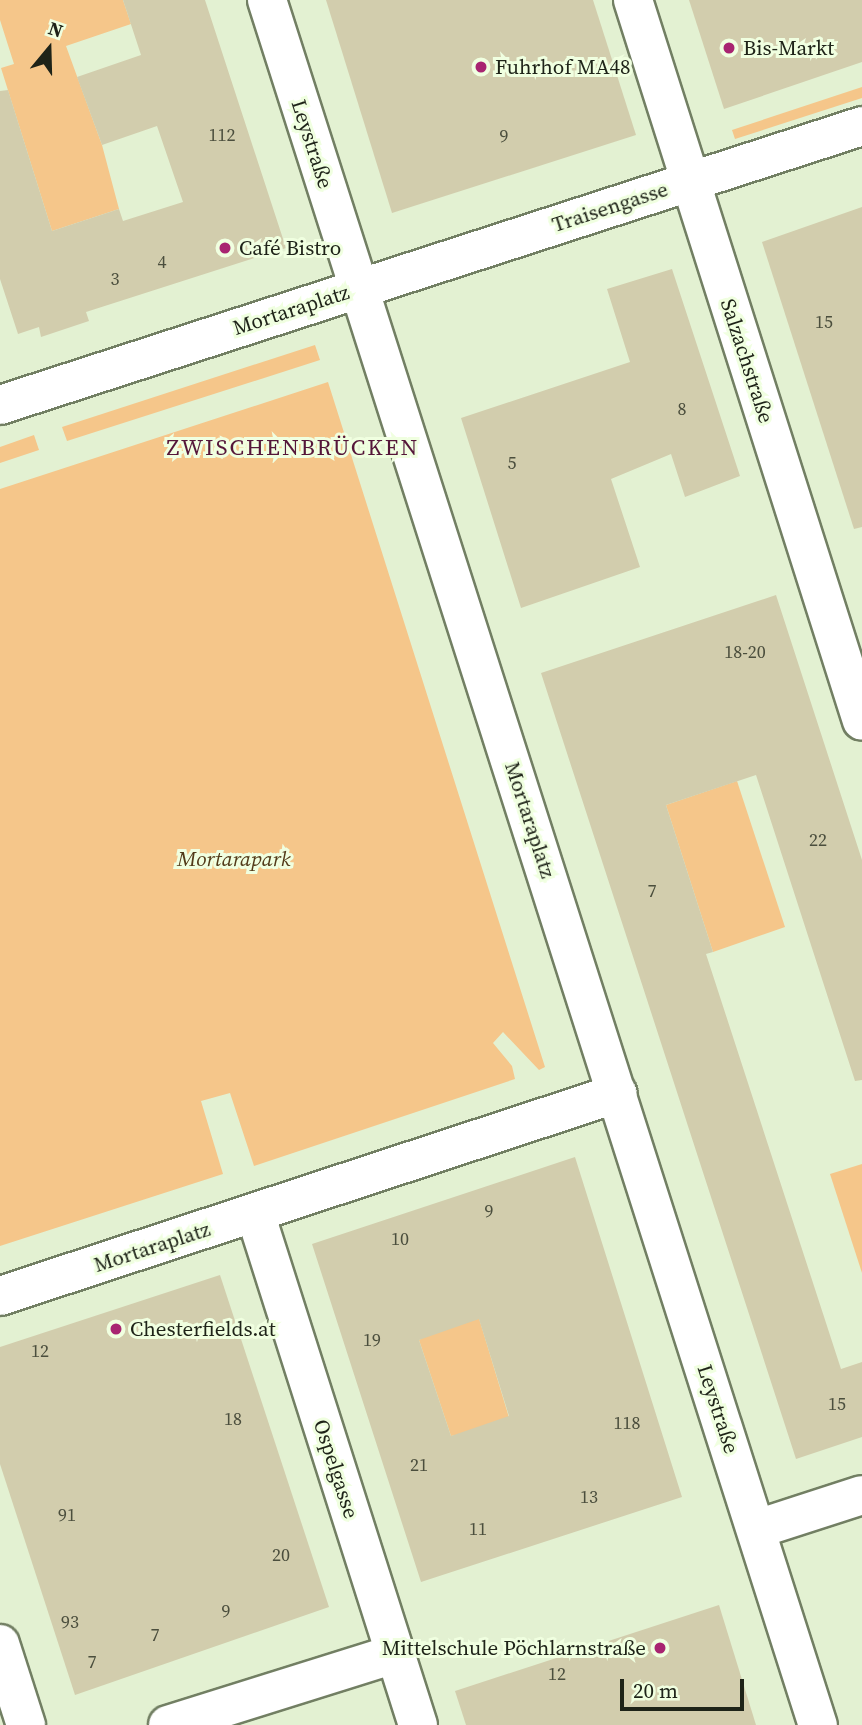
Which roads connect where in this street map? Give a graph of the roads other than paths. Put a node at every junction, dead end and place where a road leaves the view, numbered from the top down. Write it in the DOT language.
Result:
graph roads {
  1 [pos="267,0"];
  2 [pos="633,0"];
  3 [pos="862,126"];
  4 [pos="690,181"];
  5 [pos="358,288"];
  6 [pos="1,400"];
  7 [pos="862,721"];
  8 [pos="618,1093"];
  9 [pos="255,1213"];
  10 [pos="0,1296"];
  11 [pos="862,1495"];
  12 [pos="757,1529"];
  13 [pos="0,1644"];
  14 [pos="395,1654"];
  15 [pos="26,1725"];
  16 [pos="168,1725"];
  17 [pos="418,1725"];
  18 [pos="818,1725"];
  1 -- 5 [label="street, Leystraße"];
  2 -- 4 [label="street, Salzachstraße"];
  3 -- 4 [label="street, Traisengasse"];
  4 -- 5 [label="street, Traisengasse"];
  4 -- 7 [label="street, Salzachstraße"];
  5 -- 6 [label="street, Mortaraplatz"];
  5 -- 8 [label="street, Mortaraplatz"];
  8 -- 9 [label="street, Mortaraplatz"];
  8 -- 12 [label="street, Leystraße"];
  9 -- 10 [label="street, Mortaraplatz"];
  9 -- 14 [label="street, Ospelgasse"];
  11 -- 12 [label="street"];
  12 -- 18 [label="street, Leystraße"];
  13 -- 15 [label="street"];
  14 -- 16 [label="street"];
  14 -- 17 [label="street, Ospelgasse"];
}
